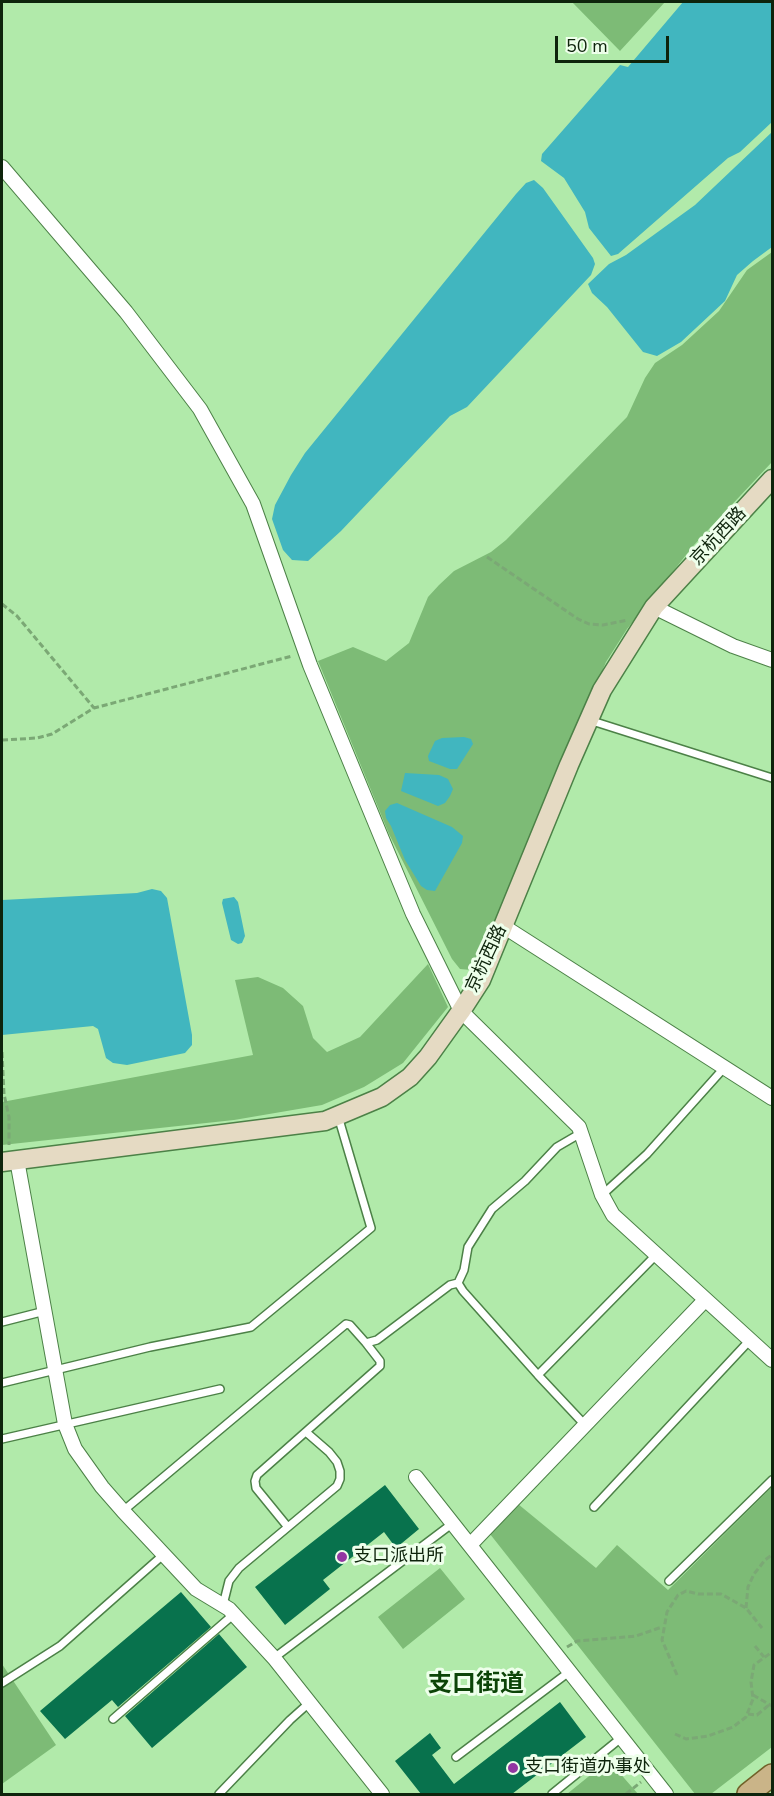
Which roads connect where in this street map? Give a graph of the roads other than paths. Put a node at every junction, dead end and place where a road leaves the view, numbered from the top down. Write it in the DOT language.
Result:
graph roads {
  1 [pos="2,167"];
  2 [pos="772,479"];
  3 [pos="651,613"];
  4 [pos="772,660"];
  5 [pos="589,720"];
  6 [pos="772,778"];
  7 [pos="503,926"];
  8 [pos="461,1011"];
  9 [pos="724,1068"];
  10 [pos="772,1098"];
  11 [pos="338,1116"];
  12 [pos="581,1133"];
  13 [pos="8,1161"];
  14 [pos="602,1195"];
  15 [pos="656,1255"];
  16 [pos="458,1283"];
  17 [pos="705,1300"];
  18 [pos="45,1311"];
  19 [pos="2,1322"];
  20 [pos="750,1340"];
  21 [pos="366,1343"];
  22 [pos="772,1360"];
  23 [pos="55,1369"];
  24 [pos="538,1375"];
  25 [pos="2,1383"];
  26 [pos="220,1389"];
  27 [pos="65,1424"];
  28 [pos="585,1425"];
  29 [pos="306,1432"];
  30 [pos="2,1439"];
  31 [pos="416,1477"];
  32 [pos="772,1480"];
  33 [pos="594,1507"];
  34 [pos="123,1511"];
  35 [pos="453,1523"];
  36 [pos="287,1526"];
  37 [pos="470,1545"];
  38 [pos="164,1555"];
  39 [pos="669,1581"];
  40 [pos="228,1610"];
  41 [pos="274,1658"];
  42 [pos="569,1672"];
  43 [pos="2,1683"];
  44 [pos="309,1703"];
  45 [pos="113,1719"];
  46 [pos="621,1738"];
  47 [pos="456,1756"];
  48 [pos="772,1775"];
  49 [pos="219,1794"];
  50 [pos="382,1794"];
  51 [pos="552,1794"];
  52 [pos="666,1794"];
  53 [pos="748,1794"];
  1 -- 8 [label="street"];
  2 -- 3 [label="main road, 京杭西路"];
  3 -- 4 [label="street"];
  3 -- 5 [label="main road, 京杭西路"];
  5 -- 6 [label="lane"];
  5 -- 7 [label="main road, 京杭西路"];
  7 -- 8 [label="main road, 京杭西路"];
  7 -- 9 [label="street"];
  8 -- 11 [label="main road, 京杭西路"];
  8 -- 12 [label="street"];
  9 -- 10 [label="street"];
  9 -- 14 [label="lane"];
  11 -- 13 [label="main road, 京杭西路"];
  11 -- 23 [label="lane"];
  12 -- 14 [label="street"];
  12 -- 16 [label="lane"];
  13 -- 18 [label="street"];
  14 -- 15 [label="street"];
  15 -- 17 [label="street"];
  15 -- 24 [label="lane"];
  16 -- 21 [label="lane"];
  16 -- 24 [label="lane"];
  17 -- 20 [label="street"];
  17 -- 28 [label="street"];
  18 -- 19 [label="lane"];
  18 -- 23 [label="street"];
  20 -- 22 [label="street"];
  20 -- 33 [label="lane"];
  21 -- 29 [label="lane"];
  21 -- 34 [label="lane"];
  23 -- 25 [label="lane"];
  23 -- 27 [label="street"];
  24 -- 28 [label="lane"];
  26 -- 27 [label="lane"];
  27 -- 30 [label="lane"];
  27 -- 34 [label="street"];
  28 -- 37 [label="street"];
  29 -- 36 [label="lane"];
  29 -- 36 [label="lane"];
  31 -- 35 [label="street"];
  32 -- 39 [label="lane"];
  34 -- 38 [label="street"];
  35 -- 37 [label="street"];
  35 -- 41 [label="lane"];
  36 -- 40 [label="lane"];
  37 -- 42 [label="street"];
  38 -- 40 [label="street"];
  38 -- 43 [label="lane"];
  40 -- 41 [label="street"];
  40 -- 45 [label="lane"];
  41 -- 44 [label="street"];
  42 -- 46 [label="street"];
  42 -- 47 [label="lane"];
  44 -- 49 [label="lane"];
  44 -- 50 [label="street"];
  46 -- 51 [label="lane"];
  46 -- 52 [label="street"];
  48 -- 53 [label="main road"];
}
